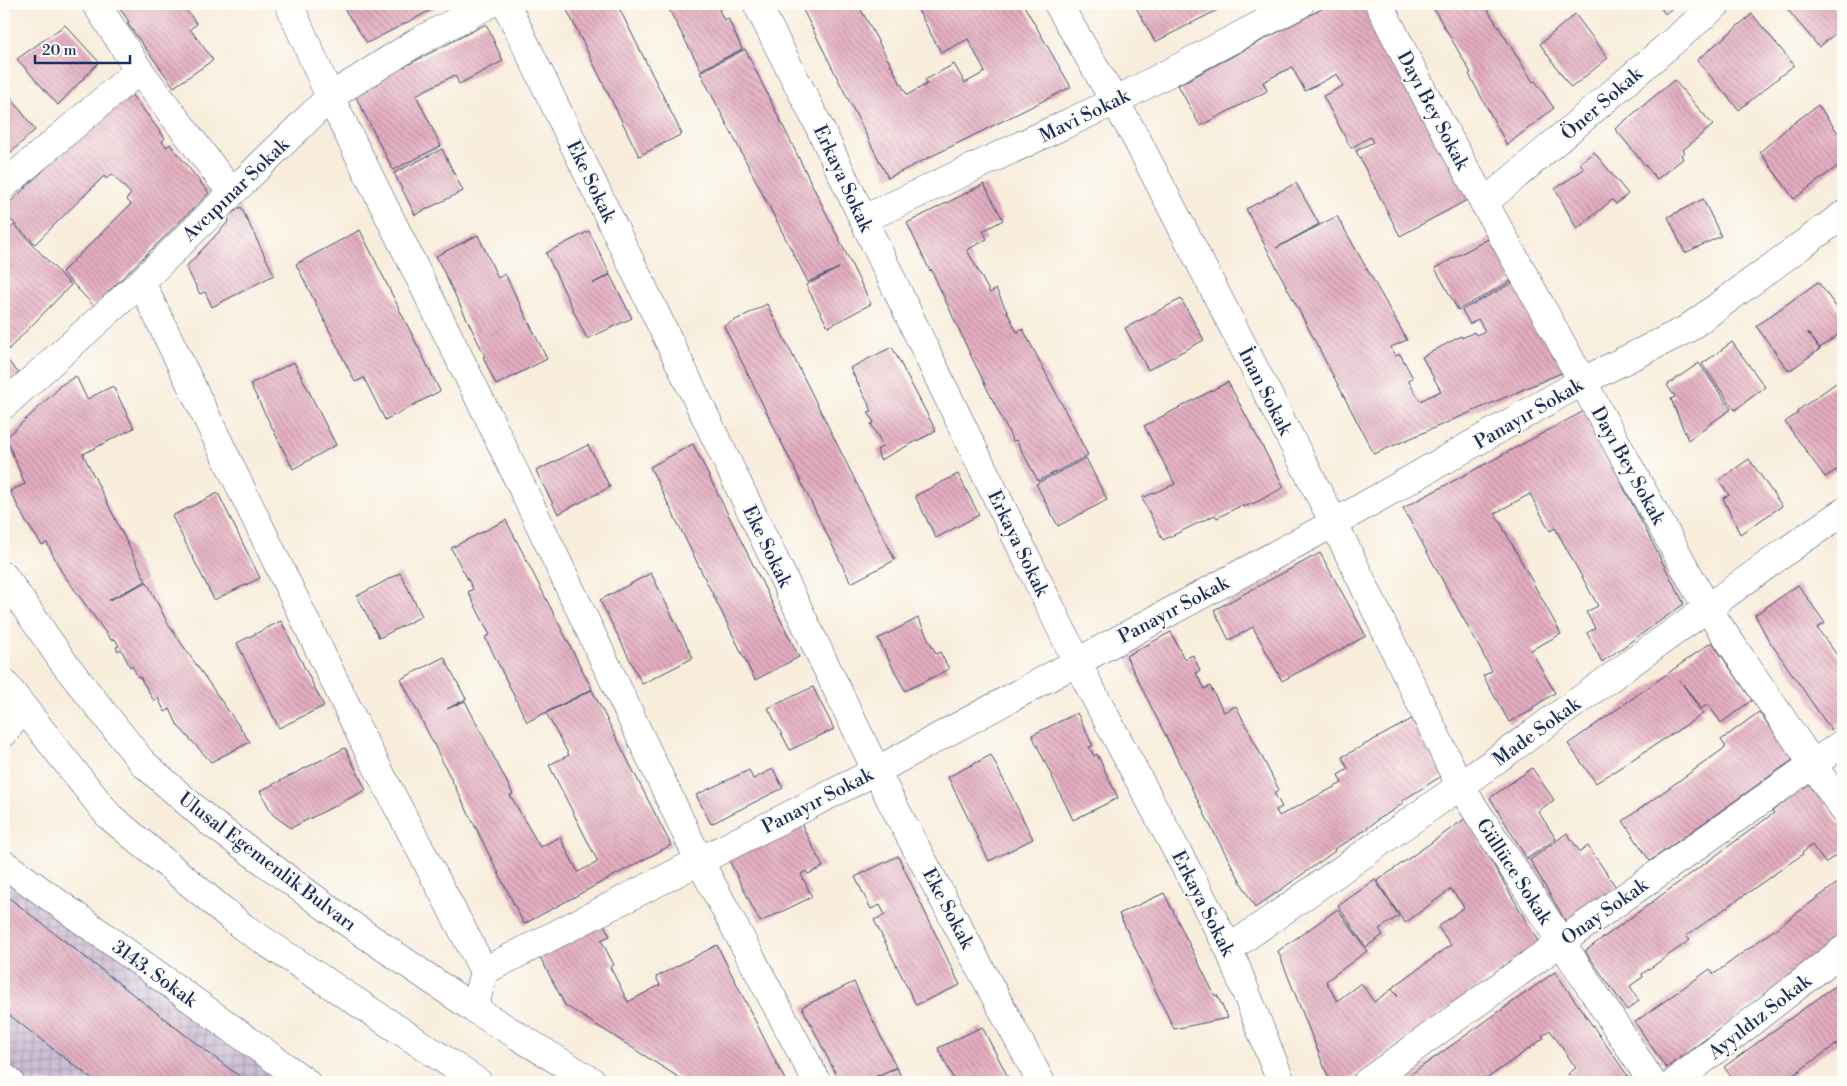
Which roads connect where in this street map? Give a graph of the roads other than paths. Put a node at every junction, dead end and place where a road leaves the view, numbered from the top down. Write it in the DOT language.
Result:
graph roads {
  1 [pos="96,4"];
  2 [pos="289,4"];
  3 [pos="489,4"];
  4 [pos="506,4"];
  5 [pos="757,4"];
  6 [pos="1058,4"];
  7 [pos="1300,4"];
  8 [pos="1379,4"];
  9 [pos="1717,4"];
  10 [pos="139,70"];
  11 [pos="330,97"];
  12 [pos="1115,101"];
  13 [pos="4,185"];
  14 [pos="231,192"];
  15 [pos="1484,203"];
  16 [pos="1843,215"];
  17 [pos="864,220"];
  18 [pos="140,282"];
  19 [pos="1583,381"];
  20 [pos="4,405"];
  21 [pos="1843,512"];
  22 [pos="1334,523"];
  23 [pos="4,576"];
  24 [pos="1706,608"];
  25 [pos="1077,661"];
  26 [pos="4,683"];
  27 [pos="22,708"];
  28 [pos="4,733"];
  29 [pos="1843,743"];
  30 [pos="1812,763"];
  31 [pos="876,770"];
  32 [pos="1460,786"];
  33 [pos="1843,809"];
  34 [pos="699,860"];
  35 [pos="4,864"];
  36 [pos="1561,942"];
  37 [pos="1229,949"];
  38 [pos="1843,950"];
  39 [pos="484,971"];
  40 [pos="474,1009"];
  41 [pos="4,1078"];
  42 [pos="10,1082"];
  43 [pos="306,1082"];
  44 [pos="478,1082"];
  45 [pos="593,1082"];
  46 [pos="817,1082"];
  47 [pos="1041,1082"];
  48 [pos="1281,1082"];
  49 [pos="1367,1082"];
  50 [pos="1652,1082"];
  51 [pos="1675,1082"];
  1 -- 10 [label="street"];
  2 -- 11 [label="street"];
  3 -- 11 [label="street, Avcıpınar Sokak"];
  4 -- 31 [label="street, Eke Sokak"];
  5 -- 17 [label="street, Erkaya Sokak"];
  6 -- 12 [label="street, İnan Sokak"];
  7 -- 12 [label="street, Mavi Sokak"];
  8 -- 15 [label="street, Dayı Bey Sokak"];
  9 -- 15 [label="street, Öner Sokak"];
  10 -- 13 [label="street"];
  10 -- 14 [label="street"];
  11 -- 14 [label="street, Avcıpınar Sokak"];
  11 -- 34 [label="street"];
  12 -- 17 [label="street, Mavi Sokak"];
  12 -- 22 [label="street, İnan Sokak"];
  14 -- 18 [label="street, Avcıpınar Sokak"];
  15 -- 19 [label="street, Dayı Bey Sokak"];
  16 -- 19 [label="street, Panayır Sokak"];
  17 -- 25 [label="street, Erkaya Sokak"];
  18 -- 20 [label="street, Avcıpınar Sokak"];
  18 -- 39 [label="street"];
  19 -- 22 [label="street, Panayır Sokak"];
  19 -- 24 [label="street, Dayı Bey Sokak"];
  21 -- 24 [label="street, Made Sokak"];
  22 -- 25 [label="street, Panayır Sokak"];
  22 -- 32 [label="street, İnan Sokak"];
  23 -- 40 [label="street, Ulusal Egemenlik Bulvarı"];
  24 -- 30 [label="street, Dayı Bey Sokak"];
  24 -- 32 [label="street, Made Sokak"];
  25 -- 31 [label="street, Panayır Sokak"];
  25 -- 37 [label="street, Erkaya Sokak"];
  26 -- 27 [label="street"];
  27 -- 28 [label="street"];
  27 -- 44 [label="street"];
  29 -- 30 [label="street, Onay Sokak"];
  30 -- 33 [label="street, Dayı Bey Sokak"];
  30 -- 36 [label="street, Onay Sokak"];
  31 -- 34 [label="street, Panayır Sokak"];
  31 -- 47 [label="street, Eke Sokak"];
  32 -- 36 [label="street, Güllüce Sokak"];
  32 -- 37 [label="street, Made Sokak"];
  34 -- 39 [label="street, Panayır Sokak"];
  34 -- 46 [label="street"];
  35 -- 43 [label="street, 3143. Sokak"];
  36 -- 49 [label="street, Onay Sokak"];
  36 -- 50 [label="street, Güllüce Sokak"];
  37 -- 48 [label="street, Erkaya Sokak"];
  38 -- 51 [label="street, Ayyıldız Sokak"];
  39 -- 40 [label="street"];
  40 -- 45 [label="street, Ulusal Egemenlik Bulvarı"];
  41 -- 42 [label="street"];
}
